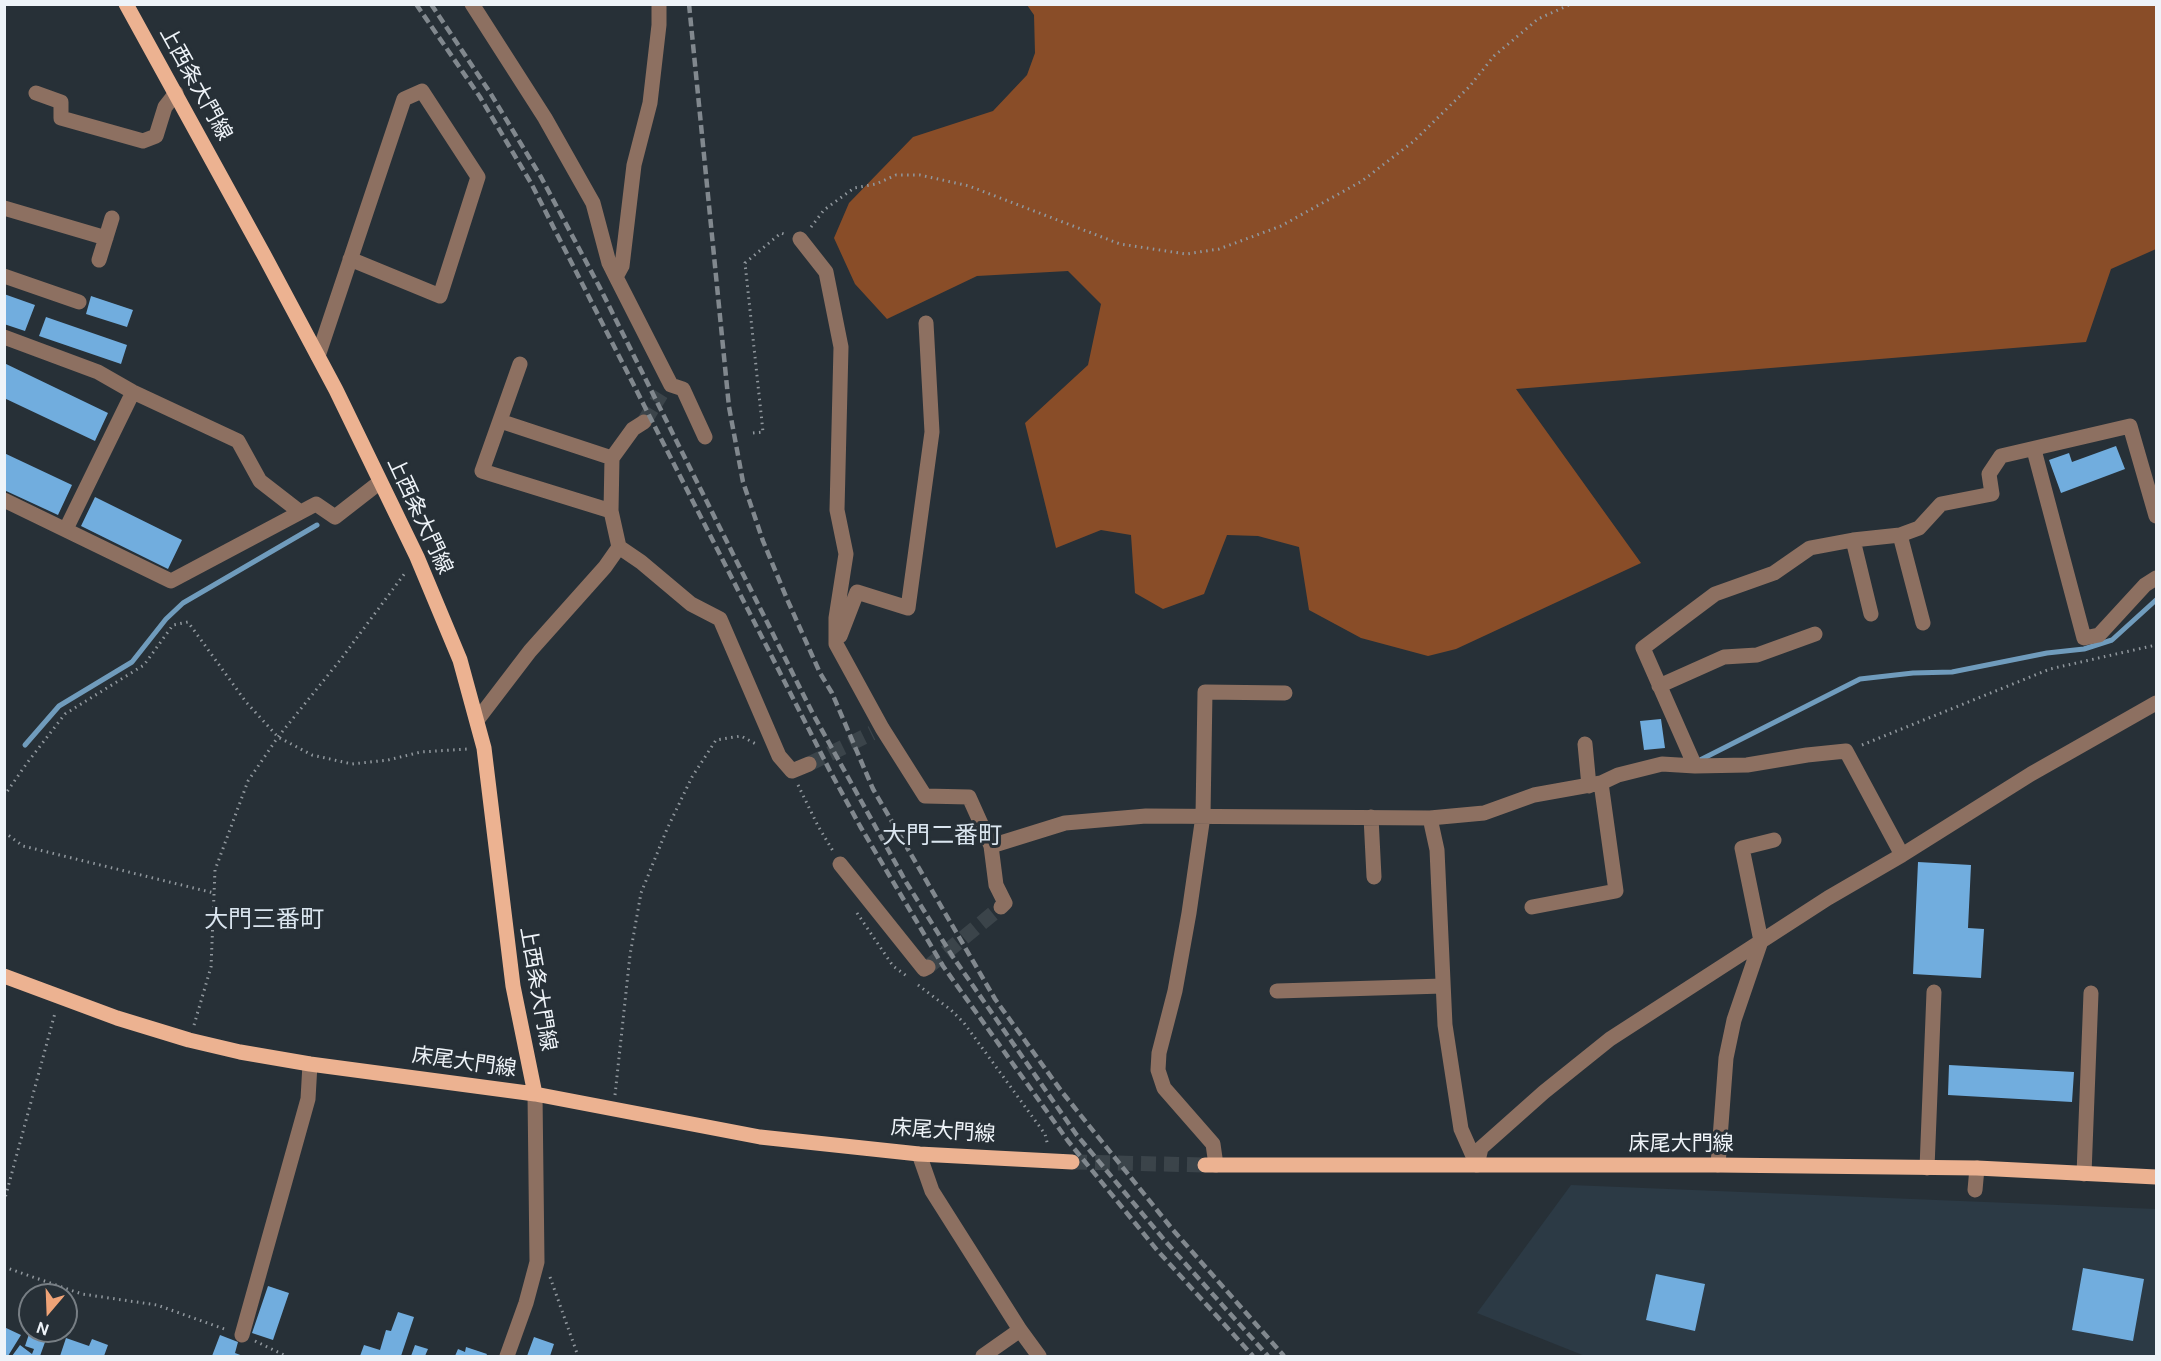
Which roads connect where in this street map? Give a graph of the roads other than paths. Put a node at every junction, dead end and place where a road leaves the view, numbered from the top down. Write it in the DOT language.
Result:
graph roads {
  1 [pos="126,4"];
  2 [pos="472,4"];
  3 [pos="659,4"];
  4 [pos="36,93"];
  5 [pos="176,93"];
  6 [pos="4,208"];
  7 [pos="112,218"];
  8 [pos="106,238"];
  9 [pos="800,239"];
  10 [pos="350,259"];
  11 [pos="99,260"];
  12 [pos="4,276"];
  13 [pos="616,277"];
  14 [pos="79,302"];
  15 [pos="926,323"];
  16 [pos="4,337"];
  17 [pos="318,356"];
  18 [pos="520,363"];
  19 [pos="133,392"];
  20 [pos="500,421"];
  21 [pos="644,422"];
  22 [pos="705,437"];
  23 [pos="2034,450"];
  24 [pos="612,458"];
  25 [pos="381,482"];
  26 [pos="4,500"];
  27 [pos="611,511"];
  28 [pos="300,512"];
  29 [pos="2157,516"];
  30 [pos="66,529"];
  31 [pos="1900,535"];
  32 [pos="1853,540"];
  33 [pos="619,547"];
  34 [pos="2157,578"];
  35 [pos="1871,614"];
  36 [pos="1923,623"];
  37 [pos="1815,634"];
  38 [pos="836,644"];
  39 [pos="1659,686"];
  40 [pos="1285,693"];
  41 [pos="2157,703"];
  42 [pos="478,719"];
  43 [pos="1585,744"];
  44 [pos="809,764"];
  45 [pos="1695,766"];
  46 [pos="1595,784"];
  47 [pos="1203,816"];
  48 [pos="1371,817"];
  49 [pos="1430,818"];
  50 [pos="1774,840"];
  51 [pos="991,846"];
  52 [pos="1902,855"];
  53 [pos="840,864"];
  54 [pos="1374,877"];
  55 [pos="1001,907"];
  56 [pos="1532,907"];
  57 [pos="1761,941"];
  58 [pos="928,967"];
  59 [pos="4,976"];
  60 [pos="1443,986"];
  61 [pos="1276,991"];
  62 [pos="1934,992"];
  63 [pos="2091,993"];
  64 [pos="310,1064"];
  65 [pos="535,1094"];
  66 [pos="919,1154"];
  67 [pos="1072,1161"];
  68 [pos="1211,1165"];
  69 [pos="1718,1165"];
  70 [pos="1477,1166"];
  71 [pos="1927,1168"];
  72 [pos="1977,1168"];
  73 [pos="2084,1174"];
  74 [pos="2157,1177"];
  75 [pos="1975,1190"];
  76 [pos="1020,1330"];
  77 [pos="242,1335"];
  78 [pos="507,1356"];
  79 [pos="983,1356"];
  80 [pos="1039,1356"];
  1 -- 5 [label="main road, 上西条大門線"];
  2 -- 13 [label="street"];
  3 -- 13 [label="street"];
  4 -- 5 [label="street"];
  5 -- 17 [label="main road, 上西条大門線"];
  6 -- 8 [label="street"];
  7 -- 8 [label="street"];
  8 -- 11 [label="street"];
  9 -- 38 [label="street"];
  10 -- 10 [label="street"];
  10 -- 17 [label="street"];
  12 -- 14 [label="street"];
  13 -- 22 [label="street"];
  15 -- 38 [label="street"];
  16 -- 19 [label="street"];
  17 -- 25 [label="main road, 上西条大門線"];
  18 -- 20 [label="street"];
  19 -- 28 [label="street"];
  19 -- 30 [label="street"];
  20 -- 24 [label="street"];
  20 -- 27 [label="street"];
  21 -- 24 [label="street"];
  23 -- 29 [label="street"];
  23 -- 31 [label="street"];
  23 -- 34 [label="street"];
  24 -- 27 [label="street"];
  25 -- 28 [label="street"];
  25 -- 42 [label="main road, 上西条大門線"];
  26 -- 30 [label="street"];
  27 -- 33 [label="street"];
  28 -- 30 [label="street"];
  31 -- 32 [label="street"];
  31 -- 36 [label="street"];
  32 -- 35 [label="street"];
  32 -- 39 [label="street"];
  33 -- 42 [label="street"];
  33 -- 44 [label="street"];
  37 -- 39 [label="street"];
  38 -- 51 [label="street"];
  39 -- 45 [label="street"];
  40 -- 47 [label="street"];
  41 -- 52 [label="street"];
  42 -- 65 [label="main road, 上西条大門線"];
  43 -- 46 [label="street"];
  45 -- 46 [label="street"];
  45 -- 52 [label="street"];
  46 -- 49 [label="street"];
  46 -- 56 [label="street"];
  47 -- 48 [label="street"];
  47 -- 51 [label="street"];
  47 -- 68 [label="street"];
  48 -- 49 [label="street"];
  48 -- 54 [label="street"];
  49 -- 60 [label="street"];
  50 -- 57 [label="street"];
  51 -- 55 [label="street"];
  52 -- 57 [label="street"];
  53 -- 58 [label="street"];
  57 -- 69 [label="street"];
  57 -- 70 [label="street"];
  59 -- 64 [label="main road, 床尾大門線"];
  60 -- 61 [label="street"];
  60 -- 70 [label="street"];
  62 -- 71 [label="street"];
  63 -- 73 [label="street"];
  64 -- 65 [label="main road, 床尾大門線"];
  64 -- 77 [label="street"];
  65 -- 66 [label="main road, 床尾大門線"];
  65 -- 78 [label="street"];
  66 -- 67 [label="main road, 床尾大門線"];
  66 -- 76 [label="street"];
  68 -- 70 [label="main road, 床尾大門線"];
  69 -- 70 [label="main road, 床尾大門線"];
  69 -- 71 [label="main road, 床尾大門線"];
  71 -- 72 [label="main road, 床尾大門線"];
  72 -- 73 [label="main road, 床尾大門線"];
  72 -- 75 [label="street"];
  73 -- 74 [label="main road, 床尾大門線"];
  76 -- 79 [label="street"];
  76 -- 80 [label="street"];
}
